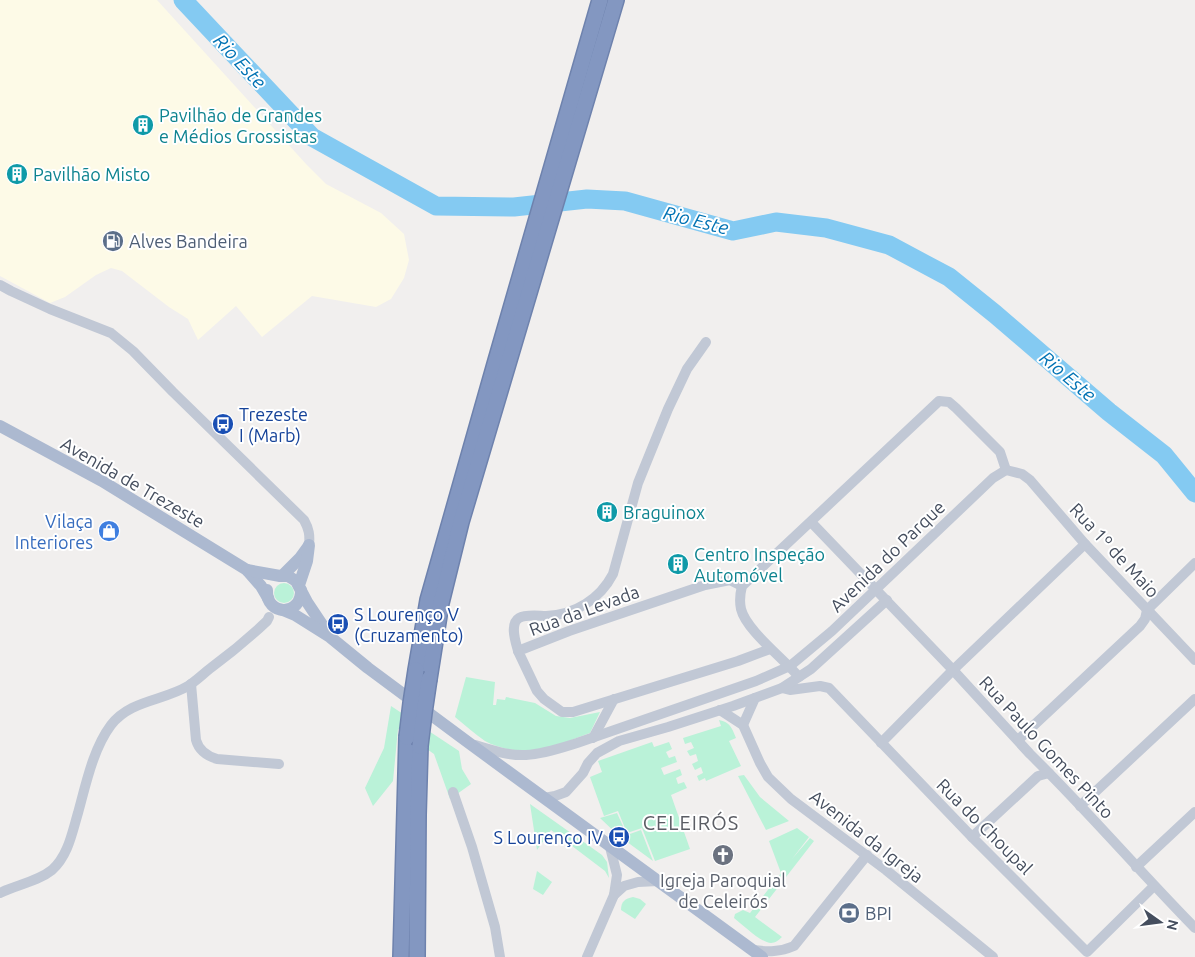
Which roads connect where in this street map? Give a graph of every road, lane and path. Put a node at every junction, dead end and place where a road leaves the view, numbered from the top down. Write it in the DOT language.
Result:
graph roads {
  1 [pos="600,0"];
  2 [pos="616,0"];
  3 [pos="567,138"];
  4 [pos="0,285"];
  5 [pos="706,342"];
  6 [pos="0,426"];
  7 [pos="1006,470"];
  8 [pos="811,522"];
  9 [pos="1085,544"];
  10 [pos="309,545"];
  11 [pos="1195,563"];
  12 [pos="247,570"];
  13 [pos="281,576"];
  14 [pos="742,586"];
  15 [pos="300,588"];
  16 [pos="876,589"];
  17 [pos="887,600"];
  18 [pos="275,608"];
  19 [pos="1147,610"];
  20 [pos="330,637"];
  21 [pos="770,648"];
  22 [pos="518,651"];
  23 [pos="1195,660"];
  24 [pos="790,666"];
  25 [pos="954,670"];
  26 [pos="422,675"];
  27 [pos="799,676"];
  28 [pos="191,684"];
  29 [pos="782,688"];
  30 [pos="727,690"];
  31 [pos="755,698"];
  32 [pos="614,699"];
  33 [pos="1195,699"];
  34 [pos="733,706"];
  35 [pos="720,710"];
  36 [pos="743,725"];
  37 [pos="593,738"];
  38 [pos="1018,740"];
  39 [pos="469,743"];
  40 [pos="881,743"];
  41 [pos="279,764"];
  42 [pos="1049,773"];
  43 [pos="453,792"];
  44 [pos="544,798"];
  45 [pos="1080,806"];
  46 [pos="1195,812"];
  47 [pos="972,838"];
  48 [pos="610,847"];
  49 [pos="867,855"];
  50 [pos="1136,867"];
  51 [pos="658,881"];
  52 [pos="1154,886"];
  53 [pos="0,893"];
  54 [pos="614,895"];
  55 [pos="1195,928"];
  56 [pos="794,946"];
  57 [pos="757,953"];
  58 [pos="401,957"];
  59 [pos="417,957"];
  60 [pos="500,957"];
  61 [pos="587,957"];
  62 [pos="794,957"];
  63 [pos="993,957"];
  1 -- 3 [label="highway"];
  2 -- 3 [label="highway"];
  3 -- 26 [label="highway"];
  4 -- 10 [label="street"];
  5 -- 22 [label="street"];
  6 -- 12 [label="main road, Avenida de Trezeste"];
  7 -- 8 [label="street"];
  7 -- 9 [label="street, Rua 1º de Maio"];
  7 -- 16 [label="street, Avenida do Parque"];
  8 -- 14 [label="street"];
  8 -- 16 [label="street"];
  9 -- 19 [label="street, Rua 1º de Maio"];
  9 -- 25 [label="street"];
  10 -- 13 [label="main road"];
  10 -- 15 [label="main road"];
  11 -- 19 [label="street"];
  12 -- 13 [label="main road"];
  12 -- 18 [label="main road"];
  13 -- 15 [label="main road"];
  13 -- 18 [label="main road"];
  14 -- 21 [label="street"];
  14 -- 22 [label="street, Rua da Levada"];
  15 -- 18 [label="main road"];
  15 -- 20 [label="main road"];
  16 -- 17 [label="street, Rua Paulo Gomes Pinto"];
  16 -- 24 [label="street, Avenida do Parque"];
  17 -- 25 [label="street, Rua Paulo Gomes Pinto"];
  17 -- 27 [label="street, Avenida do Parque"];
  18 -- 20 [label="main road"];
  18 -- 28 [label="street"];
  19 -- 23 [label="street, Rua 1º de Maio"];
  19 -- 38 [label="street"];
  20 -- 39 [label="main road"];
  21 -- 24 [label="street"];
  21 -- 32 [label="street"];
  22 -- 32 [label="street, Rua da Levada"];
  24 -- 27 [label="street"];
  24 -- 30 [label="street, Avenida do Parque"];
  25 -- 38 [label="street, Rua Paulo Gomes Pinto"];
  25 -- 40 [label="street"];
  26 -- 58 [label="highway, bridge"];
  26 -- 59 [label="highway, bridge"];
  27 -- 29 [label="street, Avenida do Parque"];
  28 -- 41 [label="street"];
  28 -- 53 [label="street"];
  29 -- 31 [label="street, Avenida do Parque"];
  29 -- 40 [label="street, Rua do Choupal"];
  30 -- 34 [label="street"];
  30 -- 37 [label="street, Avenida do Parque"];
  31 -- 34 [label="street, Avenida do Parque"];
  31 -- 36 [label="street"];
  32 -- 37 [label="street"];
  33 -- 45 [label="street"];
  34 -- 35 [label="street, Avenida do Parque"];
  35 -- 36 [label="street"];
  35 -- 44 [label="street, Avenida do Parque"];
  36 -- 49 [label="street, Avenida da Igreja"];
  37 -- 39 [label="street, Avenida do Parque"];
  38 -- 42 [label="street, Rua Paulo Gomes Pinto"];
  39 -- 44 [label="main road"];
  40 -- 47 [label="street, Rua do Choupal"];
  42 -- 45 [label="street, Rua Paulo Gomes Pinto"];
  42 -- 47 [label="street"];
  43 -- 60 [label="street"];
  44 -- 48 [label="main road"];
  45 -- 50 [label="street, Rua Paulo Gomes Pinto"];
  46 -- 50 [label="street"];
  47 -- 52 [label="street, Rua do Choupal"];
  48 -- 51 [label="main road"];
  48 -- 54 [label="street"];
  49 -- 56 [label="street"];
  49 -- 63 [label="street, Avenida da Igreja"];
  50 -- 52 [label="street, Rua Paulo Gomes Pinto"];
  51 -- 54 [label="street"];
  51 -- 57 [label="main road"];
  52 -- 55 [label="street, Rua Paulo Gomes Pinto"];
  54 -- 61 [label="street"];
  56 -- 57 [label="street"];
  56 -- 62 [label="street"];
}
